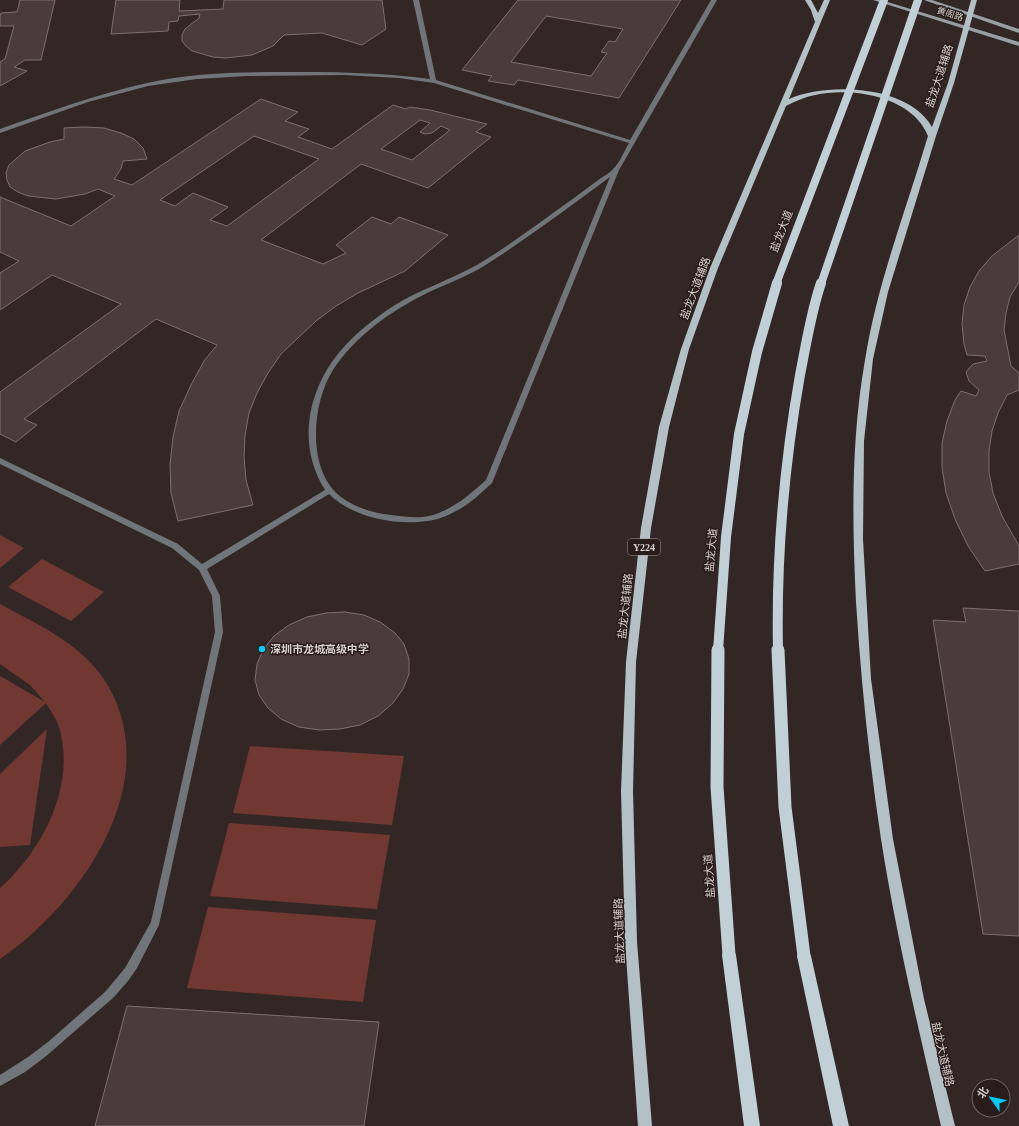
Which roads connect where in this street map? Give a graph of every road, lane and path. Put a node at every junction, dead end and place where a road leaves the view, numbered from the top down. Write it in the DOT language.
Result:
graph roads {
  1 [pos="416,0"];
  2 [pos="714,0"];
  3 [pos="808,0"];
  4 [pos="827,0"];
  5 [pos="876,0"];
  6 [pos="884,0"];
  7 [pos="918,0"];
  8 [pos="927,0"];
  9 [pos="974,0"];
  10 [pos="970,14"];
  11 [pos="818,22"];
  12 [pos="966,27"];
  13 [pos="1019,31"];
  14 [pos="1019,44"];
  15 [pos="432,80"];
  16 [pos="782,104"];
  17 [pos="0,131"];
  18 [pos="932,136"];
  19 [pos="631,142"];
  20 [pos="616,170"];
  21 [pos="0,460"];
  22 [pos="330,490"];
  23 [pos="202,568"];
  24 [pos="0,1081"];
  25 [pos="645,1126"];
  26 [pos="752,1126"];
  27 [pos="841,1126"];
  28 [pos="948,1126"];
  1 -- 15 [label="lane"];
  2 -- 19 [label="lane"];
  3 -- 11 [label="main road"];
  4 -- 11 [label="main road, 盐龙大道辅路 / Y224"];
  5 -- 12 [label="main road, 黄阁路"];
  6 -- 26 [label="highway, 盐龙大道, bridge"];
  7 -- 27 [label="highway, bridge"];
  8 -- 10 [label="main road, 黄阁路"];
  9 -- 10 [label="main road, 盐龙大道辅路"];
  10 -- 12 [label="main road, 盐龙大道辅路"];
  10 -- 13 [label="main road, 黄阁路"];
  11 -- 16 [label="main road, 盐龙大道辅路 / Y224"];
  12 -- 14 [label="main road, 黄阁路"];
  12 -- 18 [label="main road, 盐龙大道辅路"];
  15 -- 17 [label="lane"];
  15 -- 19 [label="lane"];
  16 -- 18 [label="main road"];
  16 -- 25 [label="main road, 盐龙大道辅路 / Y224"];
  18 -- 28 [label="main road, 盐龙大道辅路"];
  19 -- 20 [label="lane"];
  20 -- 22 [label="lane"];
  20 -- 22 [label="lane"];
  21 -- 23 [label="lane"];
  22 -- 23 [label="lane"];
  23 -- 24 [label="lane"];
}
